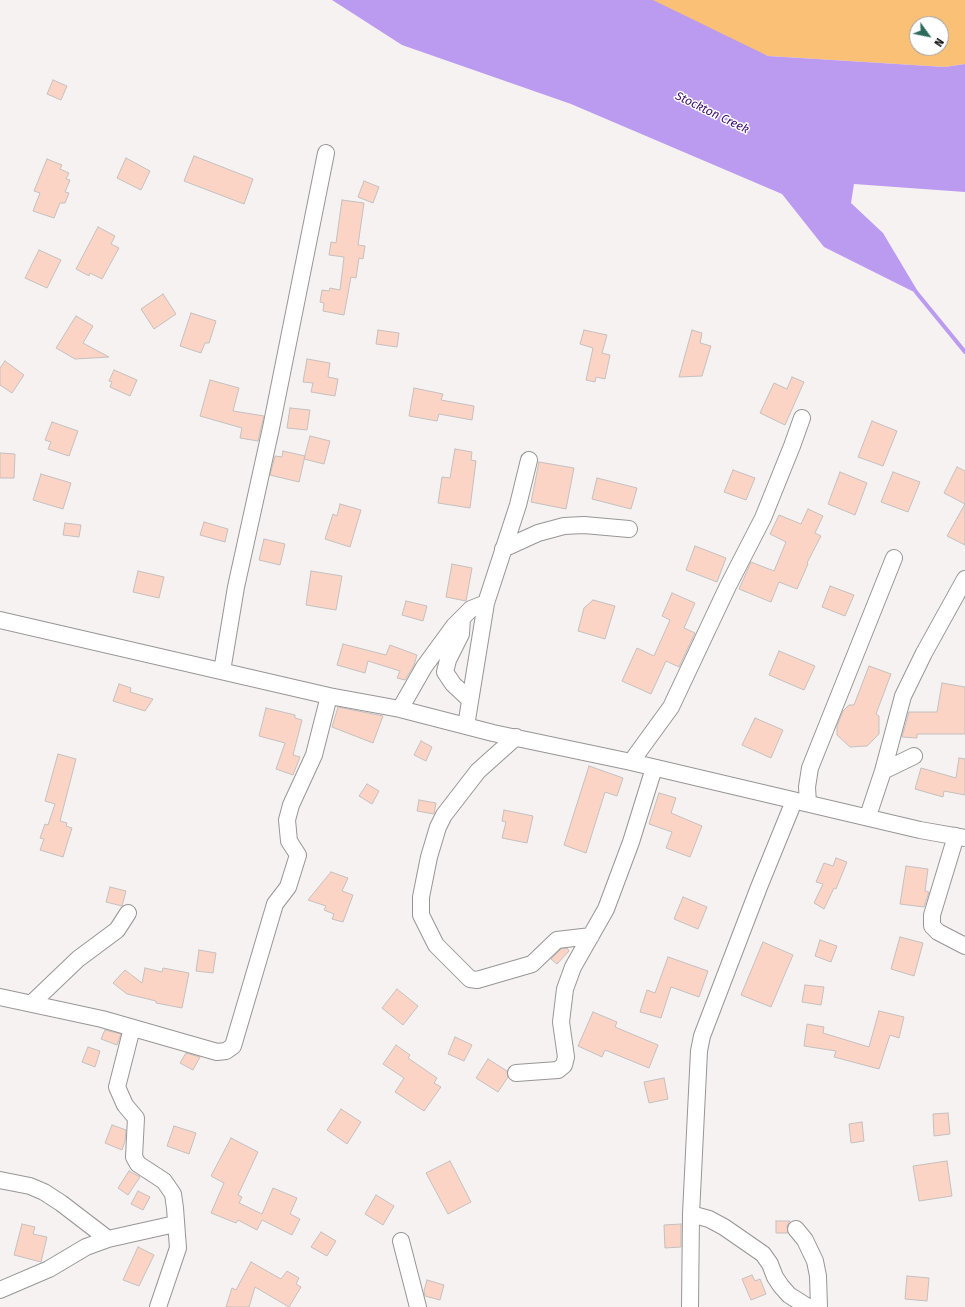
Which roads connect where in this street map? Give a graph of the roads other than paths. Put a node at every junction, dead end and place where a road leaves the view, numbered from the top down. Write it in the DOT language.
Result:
graph roads {
  1 [pos="326,153"];
  2 [pos="802,418"];
  3 [pos="530,460"];
  4 [pos="629,529"];
  5 [pos="503,549"];
  6 [pos="894,558"];
  7 [pos="965,579"];
  8 [pos="486,603"];
  9 [pos="462,618"];
  10 [pos="0,620"];
  11 [pos="222,671"];
  12 [pos="329,696"];
  13 [pos="470,700"];
  14 [pos="400,709"];
  15 [pos="466,726"];
  16 [pos="516,737"];
  17 [pos="914,756"];
  18 [pos="632,762"];
  19 [pos="654,768"];
  20 [pos="883,771"];
  21 [pos="801,802"];
  22 [pos="868,816"];
  23 [pos="920,830"];
  24 [pos="965,838"];
  25 [pos="128,913"];
  26 [pos="590,936"];
  27 [pos="965,946"];
  28 [pos="0,997"];
  29 [pos="32,1003"];
  30 [pos="132,1028"];
  31 [pos="516,1073"];
  32 [pos="0,1180"];
  33 [pos="691,1214"];
  34 [pos="175,1224"];
  35 [pos="796,1229"];
  36 [pos="108,1239"];
  37 [pos="401,1241"];
  38 [pos="0,1290"];
  39 [pos="158,1307"];
  40 [pos="418,1307"];
  41 [pos="690,1307"];
  42 [pos="808,1307"];
  43 [pos="819,1307"];
  1 -- 11 [label="street"];
  2 -- 18 [label="street"];
  3 -- 5 [label="street"];
  4 -- 5 [label="street"];
  5 -- 8 [label="street"];
  6 -- 21 [label="street"];
  7 -- 20 [label="street"];
  8 -- 9 [label="street"];
  8 -- 13 [label="street"];
  9 -- 13 [label="street"];
  9 -- 14 [label="street"];
  10 -- 11 [label="street"];
  11 -- 12 [label="street"];
  12 -- 14 [label="street"];
  12 -- 30 [label="street"];
  13 -- 15 [label="street"];
  14 -- 15 [label="street"];
  15 -- 16 [label="street"];
  16 -- 18 [label="street"];
  16 -- 26 [label="street"];
  17 -- 20 [label="street"];
  18 -- 19 [label="street"];
  19 -- 21 [label="street"];
  19 -- 26 [label="street"];
  20 -- 22 [label="street"];
  21 -- 22 [label="street"];
  21 -- 33 [label="street"];
  22 -- 23 [label="street"];
  23 -- 24 [label="street"];
  23 -- 27 [label="street"];
  25 -- 29 [label="street"];
  26 -- 31 [label="street"];
  28 -- 29 [label="street"];
  29 -- 30 [label="street"];
  30 -- 34 [label="street"];
  32 -- 36 [label="street"];
  33 -- 41 [label="street"];
  33 -- 42 [label="street"];
  34 -- 36 [label="street"];
  34 -- 39 [label="street"];
  35 -- 43 [label="street"];
  36 -- 38 [label="street"];
  37 -- 40 [label="street"];
}
